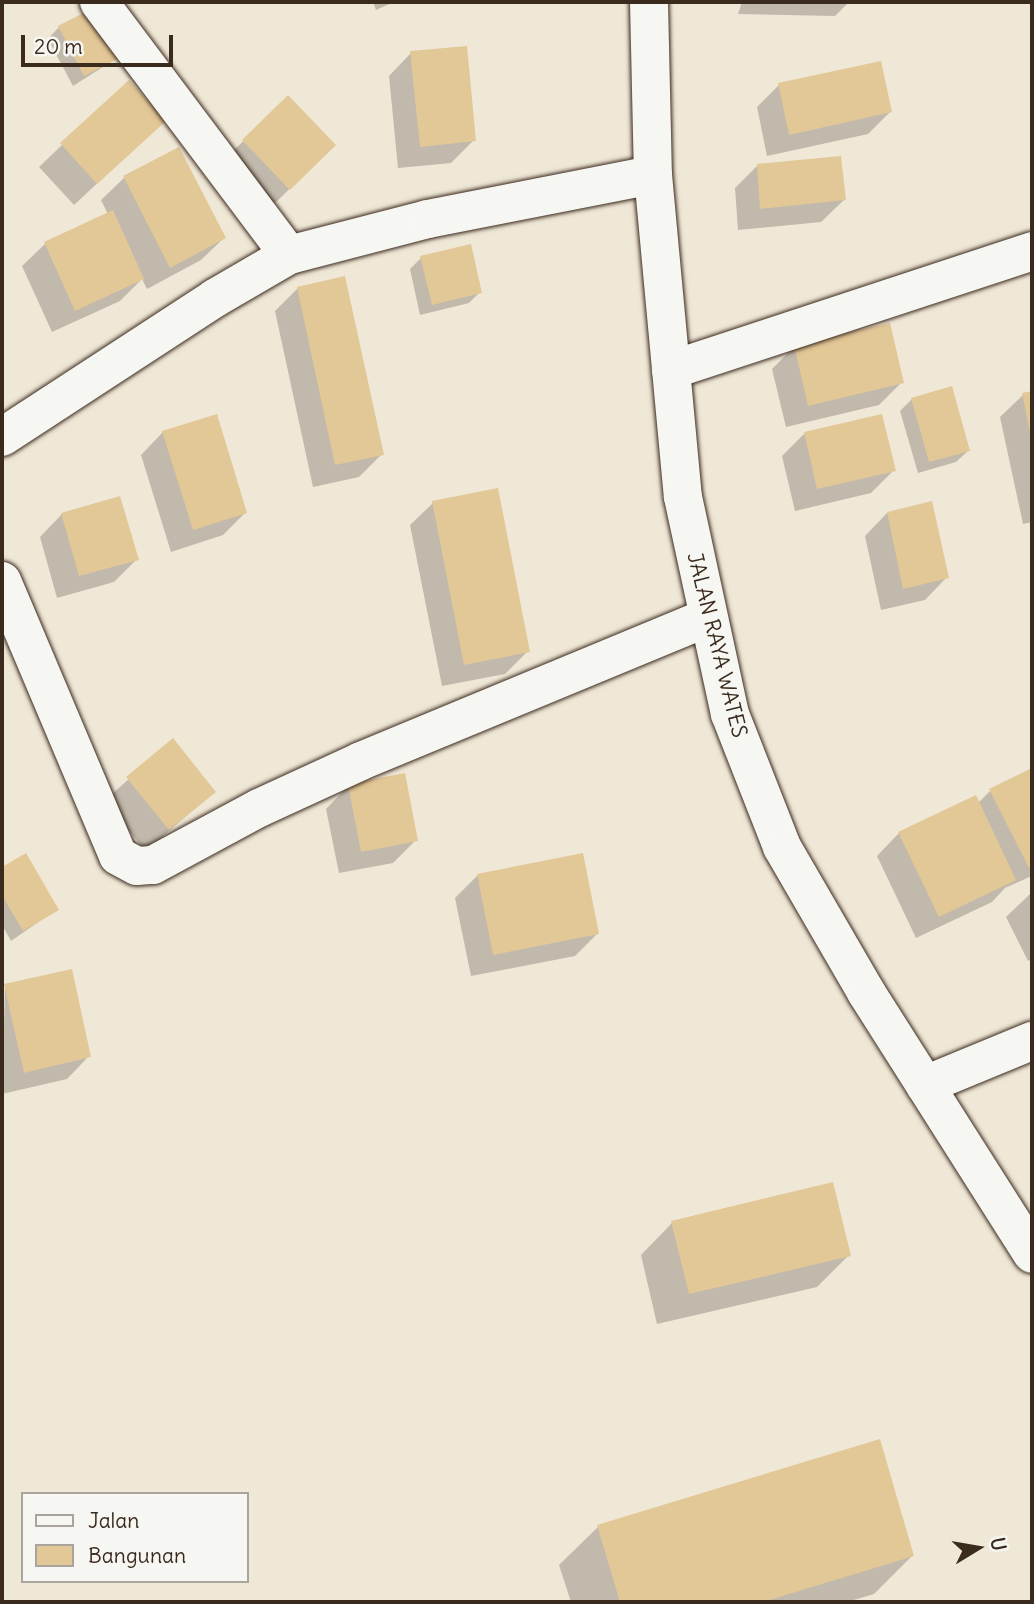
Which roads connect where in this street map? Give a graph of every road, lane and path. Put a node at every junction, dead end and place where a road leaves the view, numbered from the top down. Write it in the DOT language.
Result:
graph roads {
  1 [pos="99,2"];
  2 [pos="649,2"];
  3 [pos="653,175"];
  4 [pos="1032,251"];
  5 [pos="289,255"];
  6 [pos="671,370"];
  7 [pos="2,437"];
  8 [pos="2,581"];
  9 [pos="707,618"];
  10 [pos="1032,1041"];
  11 [pos="925,1085"];
  12 [pos="1032,1254"];
  1 -- 5 [label="main road"];
  2 -- 3 [label="main road, JALAN RAYA WATES"];
  3 -- 5 [label="main road"];
  3 -- 6 [label="main road, JALAN RAYA WATES"];
  4 -- 6 [label="main road"];
  5 -- 7 [label="main road"];
  6 -- 9 [label="main road, JALAN RAYA WATES"];
  8 -- 9 [label="main road"];
  9 -- 11 [label="main road, JALAN RAYA WATES"];
  10 -- 11 [label="main road"];
  11 -- 12 [label="main road, JALAN RAYA WATES"];
}
